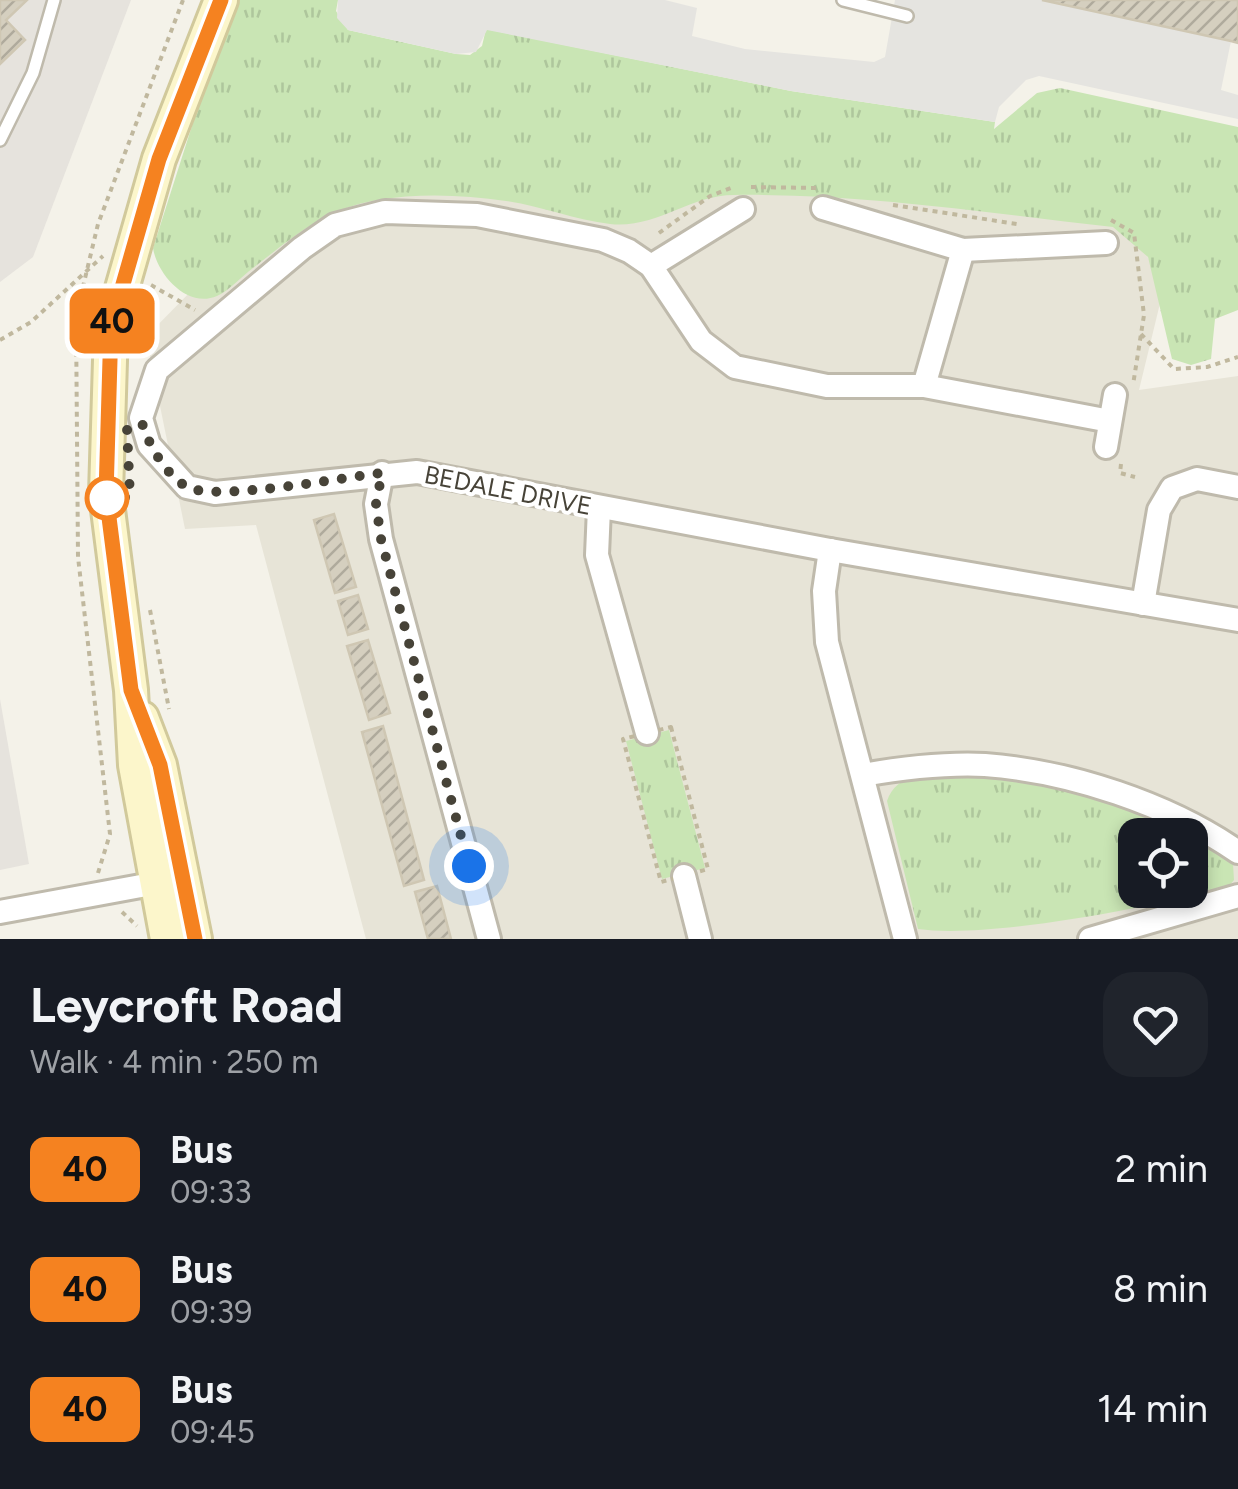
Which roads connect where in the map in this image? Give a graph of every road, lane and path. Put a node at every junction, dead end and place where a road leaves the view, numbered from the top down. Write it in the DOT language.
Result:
graph roads {
  1 [pos="54,0"];
  2 [pos="182,0"];
  3 [pos="221,0"];
  4 [pos="843,0"];
  5 [pos="907,16"];
  6 [pos="0,140"];
  7 [pos="824,208"];
  8 [pos="743,209"];
  9 [pos="1106,243"];
  10 [pos="106,246"];
  11 [pos="963,250"];
  12 [pos="651,266"];
  13 [pos="86,272"];
  14 [pos="141,282"];
  15 [pos="91,285"];
  16 [pos="82,292"];
  17 [pos="208,324"];
  18 [pos="1141,334"];
  19 [pos="0,340"];
  20 [pos="1238,357"];
  21 [pos="924,386"];
  22 [pos="1115,396"];
  23 [pos="1110,422"];
  24 [pos="1106,447"];
  25 [pos="382,473"];
  26 [pos="1238,487"];
  27 [pos="600,508"];
  28 [pos="830,550"];
  29 [pos="148,602"];
  30 [pos="1143,604"];
  31 [pos="1238,620"];
  32 [pos="171,719"];
  33 [pos="647,733"];
  34 [pos="863,775"];
  35 [pos="1238,852"];
  36 [pos="684,876"];
  37 [pos="168,882"];
  38 [pos="99,892"];
  39 [pos="1238,896"];
  40 [pos="0,912"];
  41 [pos="143,939"];
  42 [pos="167,939"];
  43 [pos="195,939"];
  44 [pos="489,939"];
  45 [pos="700,939"];
  46 [pos="905,939"];
  47 [pos="1090,939"];
  1 -- 6 [label="lane"];
  2 -- 13 [label="path"];
  3 -- 37 [label="street"];
  4 -- 5 [label="lane"];
  7 -- 11 [label="street"];
  8 -- 12 [label="street"];
  9 -- 11 [label="street"];
  10 -- 13 [label="path"];
  11 -- 21 [label="street"];
  12 -- 17 [label="street, BEDALE DRIVE"];
  12 -- 21 [label="street, BEDALE DRIVE"];
  13 -- 16 [label="path"];
  13 -- 19 [label="path"];
  14 -- 17 [label="path"];
  15 -- 16 [label="path"];
  16 -- 38 [label="path"];
  17 -- 25 [label="street, BEDALE DRIVE"];
  18 -- 20 [label="path"];
  21 -- 23 [label="street, BEDALE DRIVE"];
  22 -- 23 [label="street"];
  23 -- 24 [label="street"];
  25 -- 27 [label="street, BEDALE DRIVE"];
  25 -- 44 [label="street"];
  26 -- 30 [label="street"];
  27 -- 28 [label="street, BEDALE DRIVE"];
  27 -- 33 [label="street"];
  28 -- 30 [label="street, BEDALE DRIVE"];
  28 -- 34 [label="street"];
  29 -- 32 [label="path"];
  30 -- 31 [label="street, BEDALE DRIVE"];
  33 -- 36 [label="path"];
  33 -- 36 [label="path"];
  34 -- 35 [label="street"];
  34 -- 46 [label="street"];
  36 -- 45 [label="street"];
  37 -- 38 [label="street"];
  37 -- 42 [label="street"];
  37 -- 43 [label="street"];
  38 -- 40 [label="street"];
  38 -- 41 [label="path"];
  39 -- 47 [label="street"];
}
